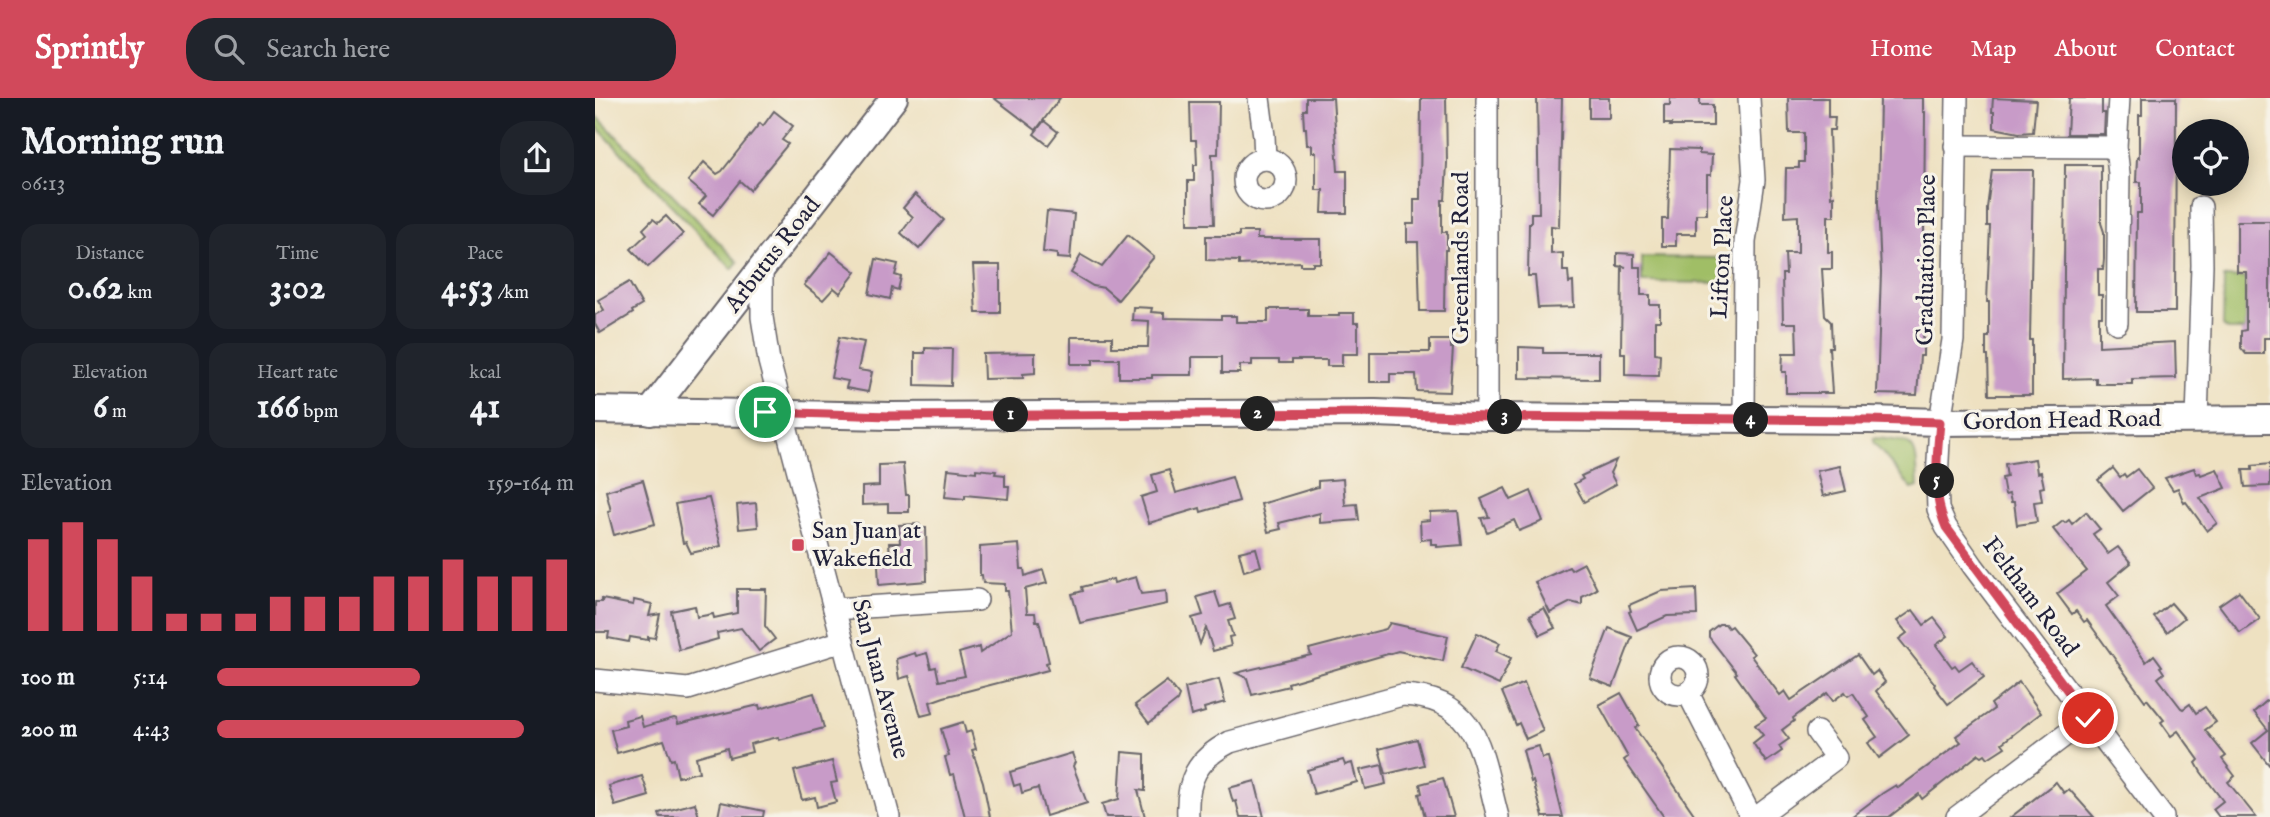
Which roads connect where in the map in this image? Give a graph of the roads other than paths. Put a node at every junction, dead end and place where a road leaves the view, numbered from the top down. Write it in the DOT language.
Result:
graph roads {
  1 [pos="894,98"];
  2 [pos="1259,98"];
  3 [pos="1487,98"];
  4 [pos="1749,98"];
  5 [pos="1957,98"];
  6 [pos="2119,98"];
  7 [pos="1955,146"];
  8 [pos="2116,147"];
  9 [pos="1265,159"];
  10 [pos="2201,207"];
  11 [pos="762,268"];
  12 [pos="2117,323"];
  13 [pos="595,410"];
  14 [pos="650,412"];
  15 [pos="783,412"];
  16 [pos="1487,417"];
  17 [pos="2197,419"];
  18 [pos="2270,419"];
  19 [pos="1744,420"];
  20 [pos="1940,422"];
  21 [pos="977,600"];
  22 [pos="834,609"];
  23 [pos="843,641"];
  24 [pos="595,680"];
  25 [pos="1688,693"];
  26 [pos="2088,718"];
  27 [pos="1817,732"];
  28 [pos="890,817"];
  29 [pos="1188,817"];
  30 [pos="1498,817"];
  31 [pos="1751,817"];
  32 [pos="1757,817"];
  33 [pos="1957,817"];
  34 [pos="2163,817"];
  1 -- 11 [label="main road, Arbutus Road"];
  2 -- 9 [label="street"];
  3 -- 16 [label="street, Greenlands Road"];
  4 -- 19 [label="street, Lifton Place"];
  5 -- 7 [label="street, Graduation Place"];
  6 -- 8 [label="street"];
  7 -- 8 [label="street"];
  7 -- 20 [label="street, Graduation Place"];
  8 -- 12 [label="street"];
  10 -- 17 [label="street"];
  11 -- 14 [label="main road, Arbutus Road"];
  11 -- 15 [label="street, San Juan Avenue"];
  13 -- 14 [label="main road, Gordon Head Road"];
  14 -- 15 [label="main road, Gordon Head Road"];
  15 -- 16 [label="main road, Gordon Head Road"];
  15 -- 22 [label="street, San Juan Avenue"];
  16 -- 19 [label="main road, Gordon Head Road"];
  17 -- 18 [label="main road, Gordon Head Road"];
  17 -- 20 [label="main road, Gordon Head Road"];
  19 -- 20 [label="main road, Gordon Head Road"];
  20 -- 26 [label="street, Feltham Road"];
  21 -- 22 [label="street"];
  22 -- 23 [label="street, San Juan Avenue"];
  23 -- 24 [label="street"];
  23 -- 28 [label="street, San Juan Avenue"];
  25 -- 31 [label="street"];
  26 -- 33 [label="street"];
  26 -- 34 [label="street, Feltham Road"];
  27 -- 32 [label="street"];
  29 -- 30 [label="street"];
}
